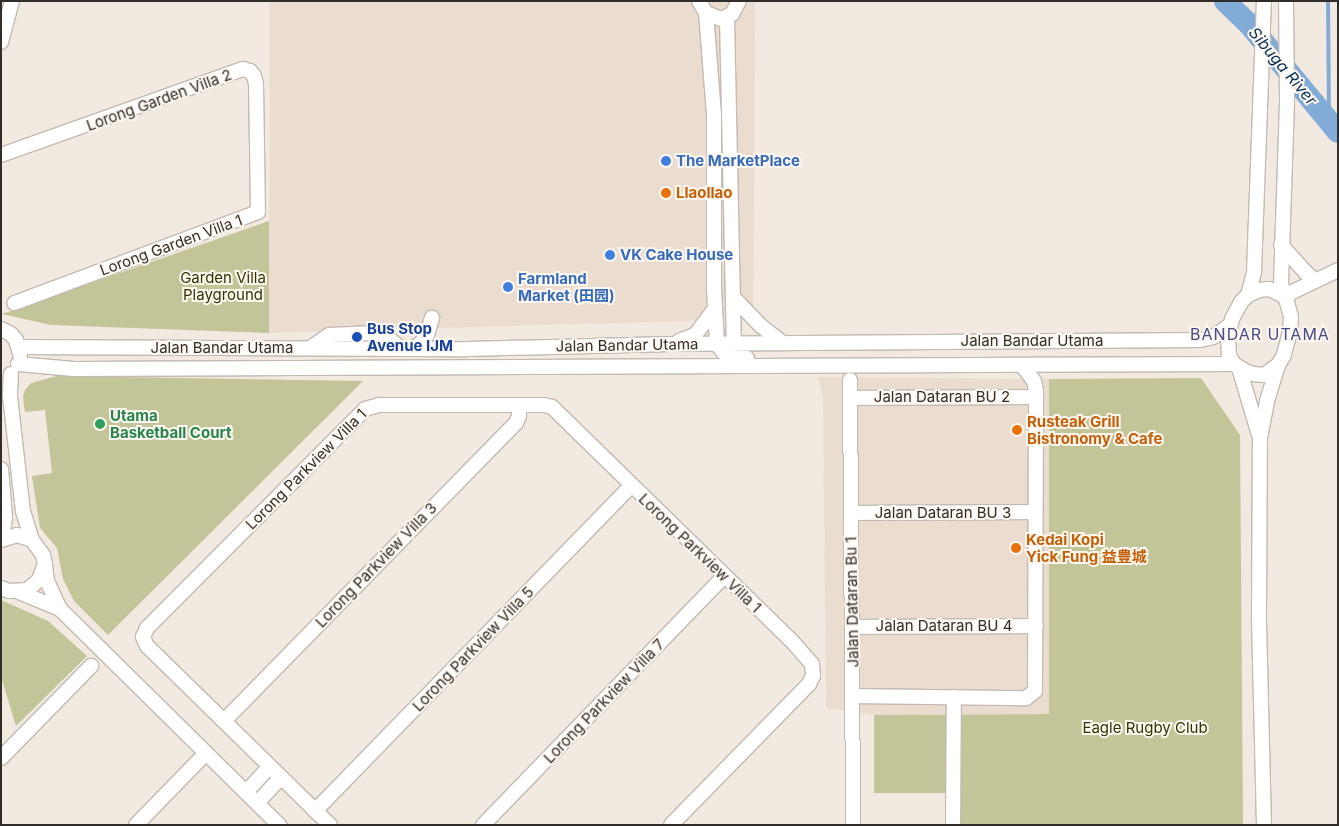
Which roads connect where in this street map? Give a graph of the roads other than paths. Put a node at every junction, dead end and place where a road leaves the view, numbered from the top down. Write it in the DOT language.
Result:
graph roads {
  1 [pos="12,1"];
  2 [pos="739,1"];
  3 [pos="1286,1"];
  4 [pos="1264,5"];
  5 [pos="702,7"];
  6 [pos="727,17"];
  7 [pos="1,42"];
  8 [pos="258,139"];
  9 [pos="1,155"];
  10 [pos="1281,245"];
  11 [pos="1338,270"];
  12 [pos="1338,277"];
  13 [pos="1315,280"];
  14 [pos="1248,295"];
  15 [pos="734,298"];
  16 [pos="1285,299"];
  17 [pos="14,303"];
  18 [pos="715,308"];
  19 [pos="432,318"];
  20 [pos="1230,325"];
  21 [pos="1,329"];
  22 [pos="782,343"];
  23 [pos="670,344"];
  24 [pos="734,344"];
  25 [pos="20,347"];
  26 [pos="720,348"];
  27 [pos="406,349"];
  28 [pos="443,349"];
  29 [pos="1022,365"];
  30 [pos="1278,365"];
  31 [pos="655,366"];
  32 [pos="798,366"];
  33 [pos="832,366"];
  34 [pos="867,366"];
  35 [pos="1237,366"];
  36 [pos="466,368"];
  37 [pos="10,372"];
  38 [pos="850,380"];
  39 [pos="1035,397"];
  40 [pos="850,398"];
  41 [pos="519,405"];
  42 [pos="1260,438"];
  43 [pos="1,469"];
  44 [pos="631,486"];
  45 [pos="1035,512"];
  46 [pos="850,513"];
  47 [pos="2,539"];
  48 [pos="32,540"];
  49 [pos="44,564"];
  50 [pos="724,576"];
  51 [pos="1,588"];
  52 [pos="19,592"];
  53 [pos="60,609"];
  54 [pos="1036,626"];
  55 [pos="852,627"];
  56 [pos="91,666"];
  57 [pos="852,696"];
  58 [pos="954,697"];
  59 [pos="224,721"];
  60 [pos="206,753"];
  61 [pos="1,758"];
  62 [pos="270,766"];
  63 [pos="281,777"];
  64 [pos="246,792"];
  65 [pos="257,803"];
  66 [pos="316,811"];
  67 [pos="136,825"];
  68 [pos="279,825"];
  69 [pos="330,825"];
  70 [pos="483,825"];
  71 [pos="671,825"];
  72 [pos="853,825"];
  73 [pos="953,825"];
  74 [pos="1264,825"];
  1 -- 7 [label="street"];
  2 -- 6 [label="street"];
  3 -- 10 [label="street"];
  4 -- 14 [label="street"];
  5 -- 6 [label="street"];
  5 -- 18 [label="street"];
  6 -- 15 [label="street"];
  8 -- 9 [label="street, Lorong Garden Villa 2"];
  8 -- 17 [label="street, Lorong Garden Villa 1"];
  10 -- 13 [label="street"];
  10 -- 16 [label="street"];
  11 -- 13 [label="street"];
  12 -- 16 [label="street"];
  13 -- 16 [label="street"];
  14 -- 16 [label="street"];
  14 -- 20 [label="street"];
  15 -- 22 [label="street"];
  15 -- 24 [label="street"];
  16 -- 30 [label="street"];
  18 -- 23 [label="street"];
  18 -- 26 [label="street"];
  19 -- 27 [label="street"];
  20 -- 22 [label="street, Jalan Bandar Utama"];
  20 -- 35 [label="street"];
  21 -- 25 [label="street"];
  22 -- 24 [label="street, Jalan Bandar Utama"];
  23 -- 26 [label="street, Jalan Bandar Utama"];
  23 -- 28 [label="street, Jalan Bandar Utama"];
  24 -- 26 [label="street, Jalan Bandar Utama"];
  25 -- 27 [label="street, Jalan Bandar Utama"];
  25 -- 37 [label="street"];
  26 -- 31 [label="street"];
  26 -- 32 [label="street"];
  27 -- 28 [label="street, Jalan Bandar Utama"];
  28 -- 36 [label="street"];
  29 -- 34 [label="street, Jalan Bandar Utama"];
  29 -- 35 [label="street, Jalan Bandar Utama"];
  29 -- 39 [label="street"];
  30 -- 35 [label="street"];
  30 -- 42 [label="street"];
  31 -- 32 [label="street, Jalan Bandar Utama"];
  31 -- 36 [label="street, Jalan Bandar Utama"];
  32 -- 33 [label="street, Jalan Bandar Utama"];
  33 -- 34 [label="street, Jalan Bandar Utama"];
  33 -- 38 [label="street"];
  34 -- 38 [label="street"];
  35 -- 42 [label="street"];
  36 -- 37 [label="street, Jalan Bandar Utama"];
  37 -- 48 [label="street"];
  38 -- 40 [label="street, Jalan Dataran Bu 1"];
  39 -- 40 [label="street, Jalan Dataran BU 2"];
  39 -- 45 [label="street"];
  40 -- 46 [label="street, Jalan Dataran Bu 1"];
  41 -- 44 [label="street, Lorong Parkview Villa 1"];
  41 -- 59 [label="street, Lorong Parkview Villa 3"];
  41 -- 59 [label="street, Lorong Parkview Villa 1"];
  42 -- 74 [label="street"];
  43 -- 47 [label="street"];
  44 -- 50 [label="street, Lorong Parkview Villa 1"];
  44 -- 66 [label="street, Lorong Parkview Villa 5"];
  45 -- 46 [label="street, Jalan Dataran BU 3"];
  45 -- 54 [label="street"];
  46 -- 55 [label="street, Jalan Dataran Bu 1"];
  47 -- 48 [label="street"];
  48 -- 49 [label="street"];
  49 -- 52 [label="street"];
  49 -- 53 [label="street"];
  50 -- 70 [label="street, Lorong Parkview Villa 7"];
  50 -- 71 [label="street, Lorong Parkview Villa 1"];
  51 -- 52 [label="street"];
  52 -- 53 [label="street"];
  53 -- 60 [label="street"];
  54 -- 55 [label="street, Jalan Dataran BU 4"];
  54 -- 58 [label="street"];
  55 -- 57 [label="street, Jalan Dataran Bu 1"];
  56 -- 61 [label="street"];
  57 -- 58 [label="street"];
  57 -- 72 [label="street, Jalan Dataran Bu 1"];
  58 -- 73 [label="street"];
  59 -- 62 [label="street, Lorong Parkview Villa 1"];
  60 -- 64 [label="street"];
  60 -- 67 [label="street"];
  62 -- 63 [label="street, Lorong Parkview Villa 1"];
  62 -- 64 [label="street"];
  63 -- 65 [label="street"];
  63 -- 66 [label="street, Lorong Parkview Villa 1"];
  64 -- 65 [label="street"];
  65 -- 68 [label="street"];
  66 -- 69 [label="street, Lorong Parkview Villa 1"];
}
